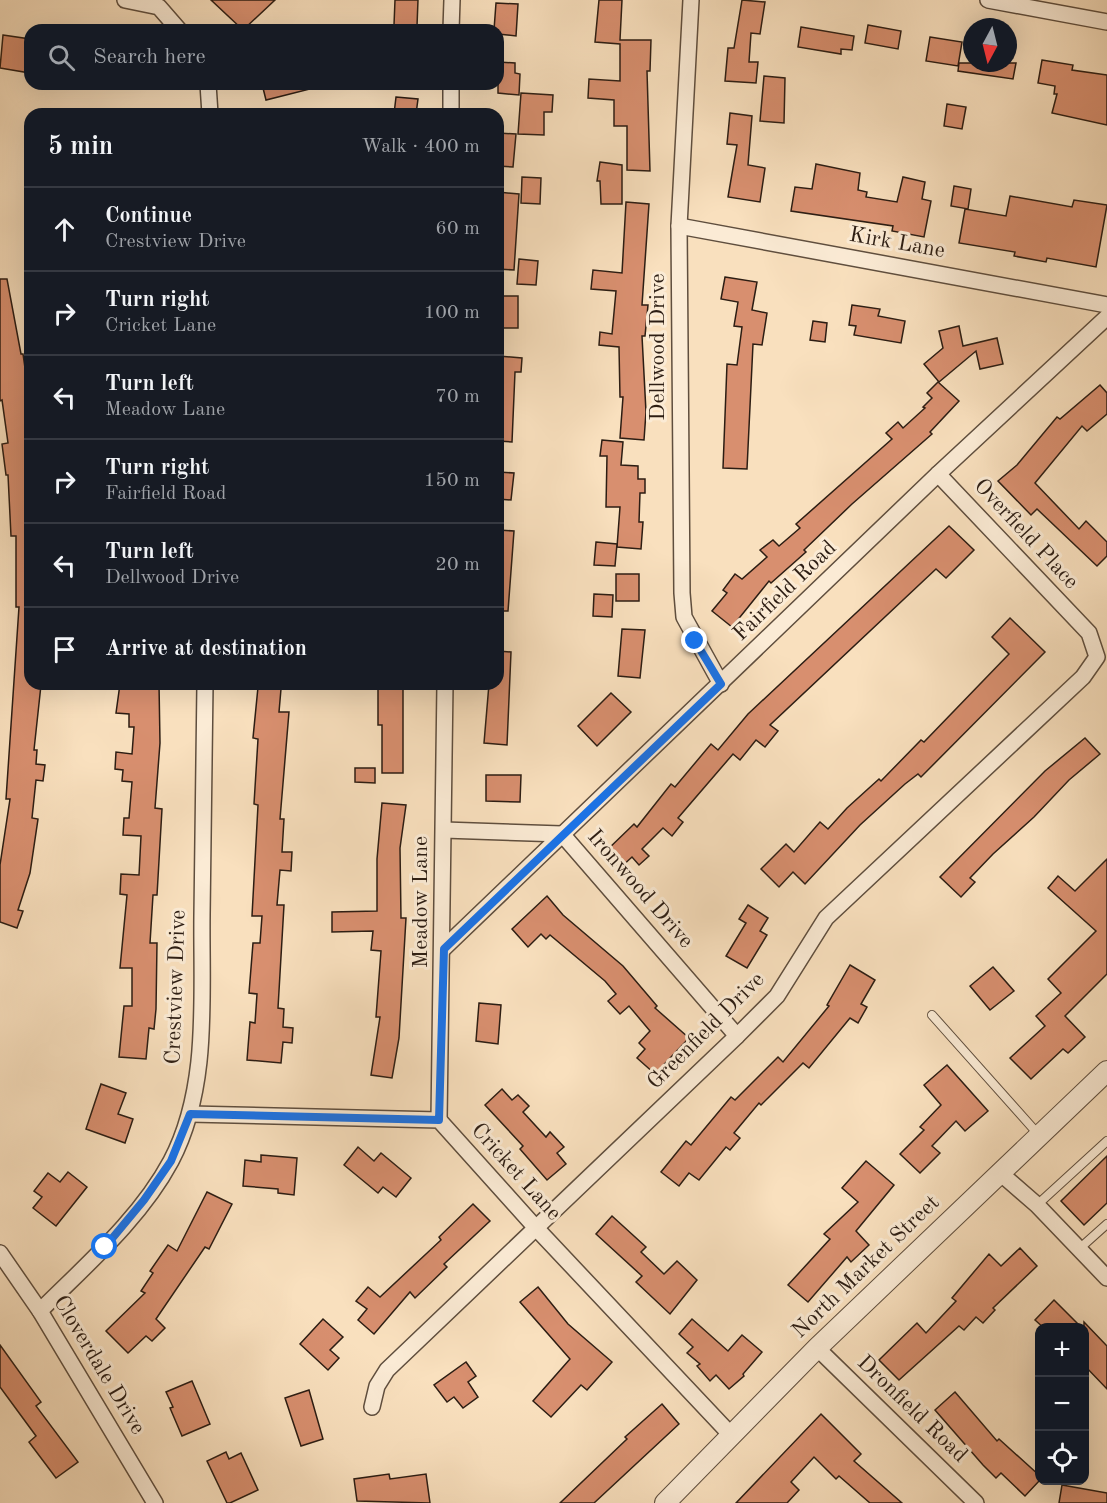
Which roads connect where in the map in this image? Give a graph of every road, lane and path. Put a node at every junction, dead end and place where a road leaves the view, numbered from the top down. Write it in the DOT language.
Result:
graph roads {
  1 [pos="124,0"];
  2 [pos="452,0"];
  3 [pos="691,0"];
  4 [pos="988,0"];
  5 [pos="1107,22"];
  6 [pos="174,24"];
  7 [pos="451,24"];
  8 [pos="208,90"];
  9 [pos="451,90"];
  10 [pos="210,108"];
  11 [pos="451,108"];
  12 [pos="679,226"];
  13 [pos="1107,305"];
  14 [pos="1107,317"];
  15 [pos="938,474"];
  16 [pos="1096,657"];
  17 [pos="721,684"];
  18 [pos="205,690"];
  19 [pos="445,690"];
  20 [pos="444,830"];
  21 [pos="562,834"];
  22 [pos="444,949"];
  23 [pos="932,1015"];
  24 [pos="737,1036"];
  25 [pos="1107,1071"];
  26 [pos="190,1114"];
  27 [pos="439,1120"];
  28 [pos="1039,1135"];
  29 [pos="1107,1141"];
  30 [pos="999,1172"];
  31 [pos="1037,1205"];
  32 [pos="1107,1224"];
  33 [pos="536,1228"];
  34 [pos="1079,1250"];
  35 [pos="0,1252"];
  36 [pos="1107,1278"];
  37 [pos="40,1311"];
  38 [pos="817,1348"];
  39 [pos="372,1407"];
  40 [pos="731,1435"];
  41 [pos="155,1503"];
  42 [pos="665,1503"];
  43 [pos="976,1503"];
  1 -- 6 [label="street"];
  2 -- 7 [label="street"];
  3 -- 12 [label="street, Dellwood Drive"];
  4 -- 5 [label="street"];
  8 -- 10 [label="street"];
  9 -- 11 [label="street"];
  12 -- 13 [label="street, Kirk Lane"];
  12 -- 17 [label="street, Dellwood Drive"];
  14 -- 15 [label="street, Fairfield Road"];
  15 -- 16 [label="street, Overfield Place"];
  15 -- 17 [label="street, Fairfield Road"];
  16 -- 24 [label="street, Greenfield Drive"];
  17 -- 21 [label="street, Fairfield Road"];
  18 -- 26 [label="street, Crestview Drive"];
  19 -- 20 [label="street, Meadow Lane"];
  20 -- 21 [label="street, Ironwood Drive"];
  20 -- 22 [label="street, Meadow Lane"];
  21 -- 22 [label="street, Fairfield Road"];
  21 -- 24 [label="street, Ironwood Drive"];
  22 -- 27 [label="street, Meadow Lane"];
  23 -- 28 [label="lane"];
  24 -- 33 [label="street, Greenfield Drive"];
  25 -- 28 [label="street, North Market Street"];
  26 -- 27 [label="street, Cricket Lane"];
  26 -- 37 [label="street, Crestview Drive"];
  27 -- 33 [label="street, Cricket Lane"];
  28 -- 30 [label="street, North Market Street"];
  29 -- 31 [label="lane"];
  30 -- 31 [label="street"];
  30 -- 38 [label="street, North Market Street"];
  31 -- 34 [label="street"];
  32 -- 34 [label="lane"];
  33 -- 39 [label="street, Greenfield Drive"];
  33 -- 40 [label="street, Cricket Lane"];
  34 -- 36 [label="street"];
  35 -- 37 [label="street, Cloverdale Drive"];
  37 -- 41 [label="street, Cloverdale Drive"];
  38 -- 40 [label="street, North Market Street"];
  38 -- 43 [label="street, Dronfield Road"];
  40 -- 42 [label="street, North Market Street"];
}
